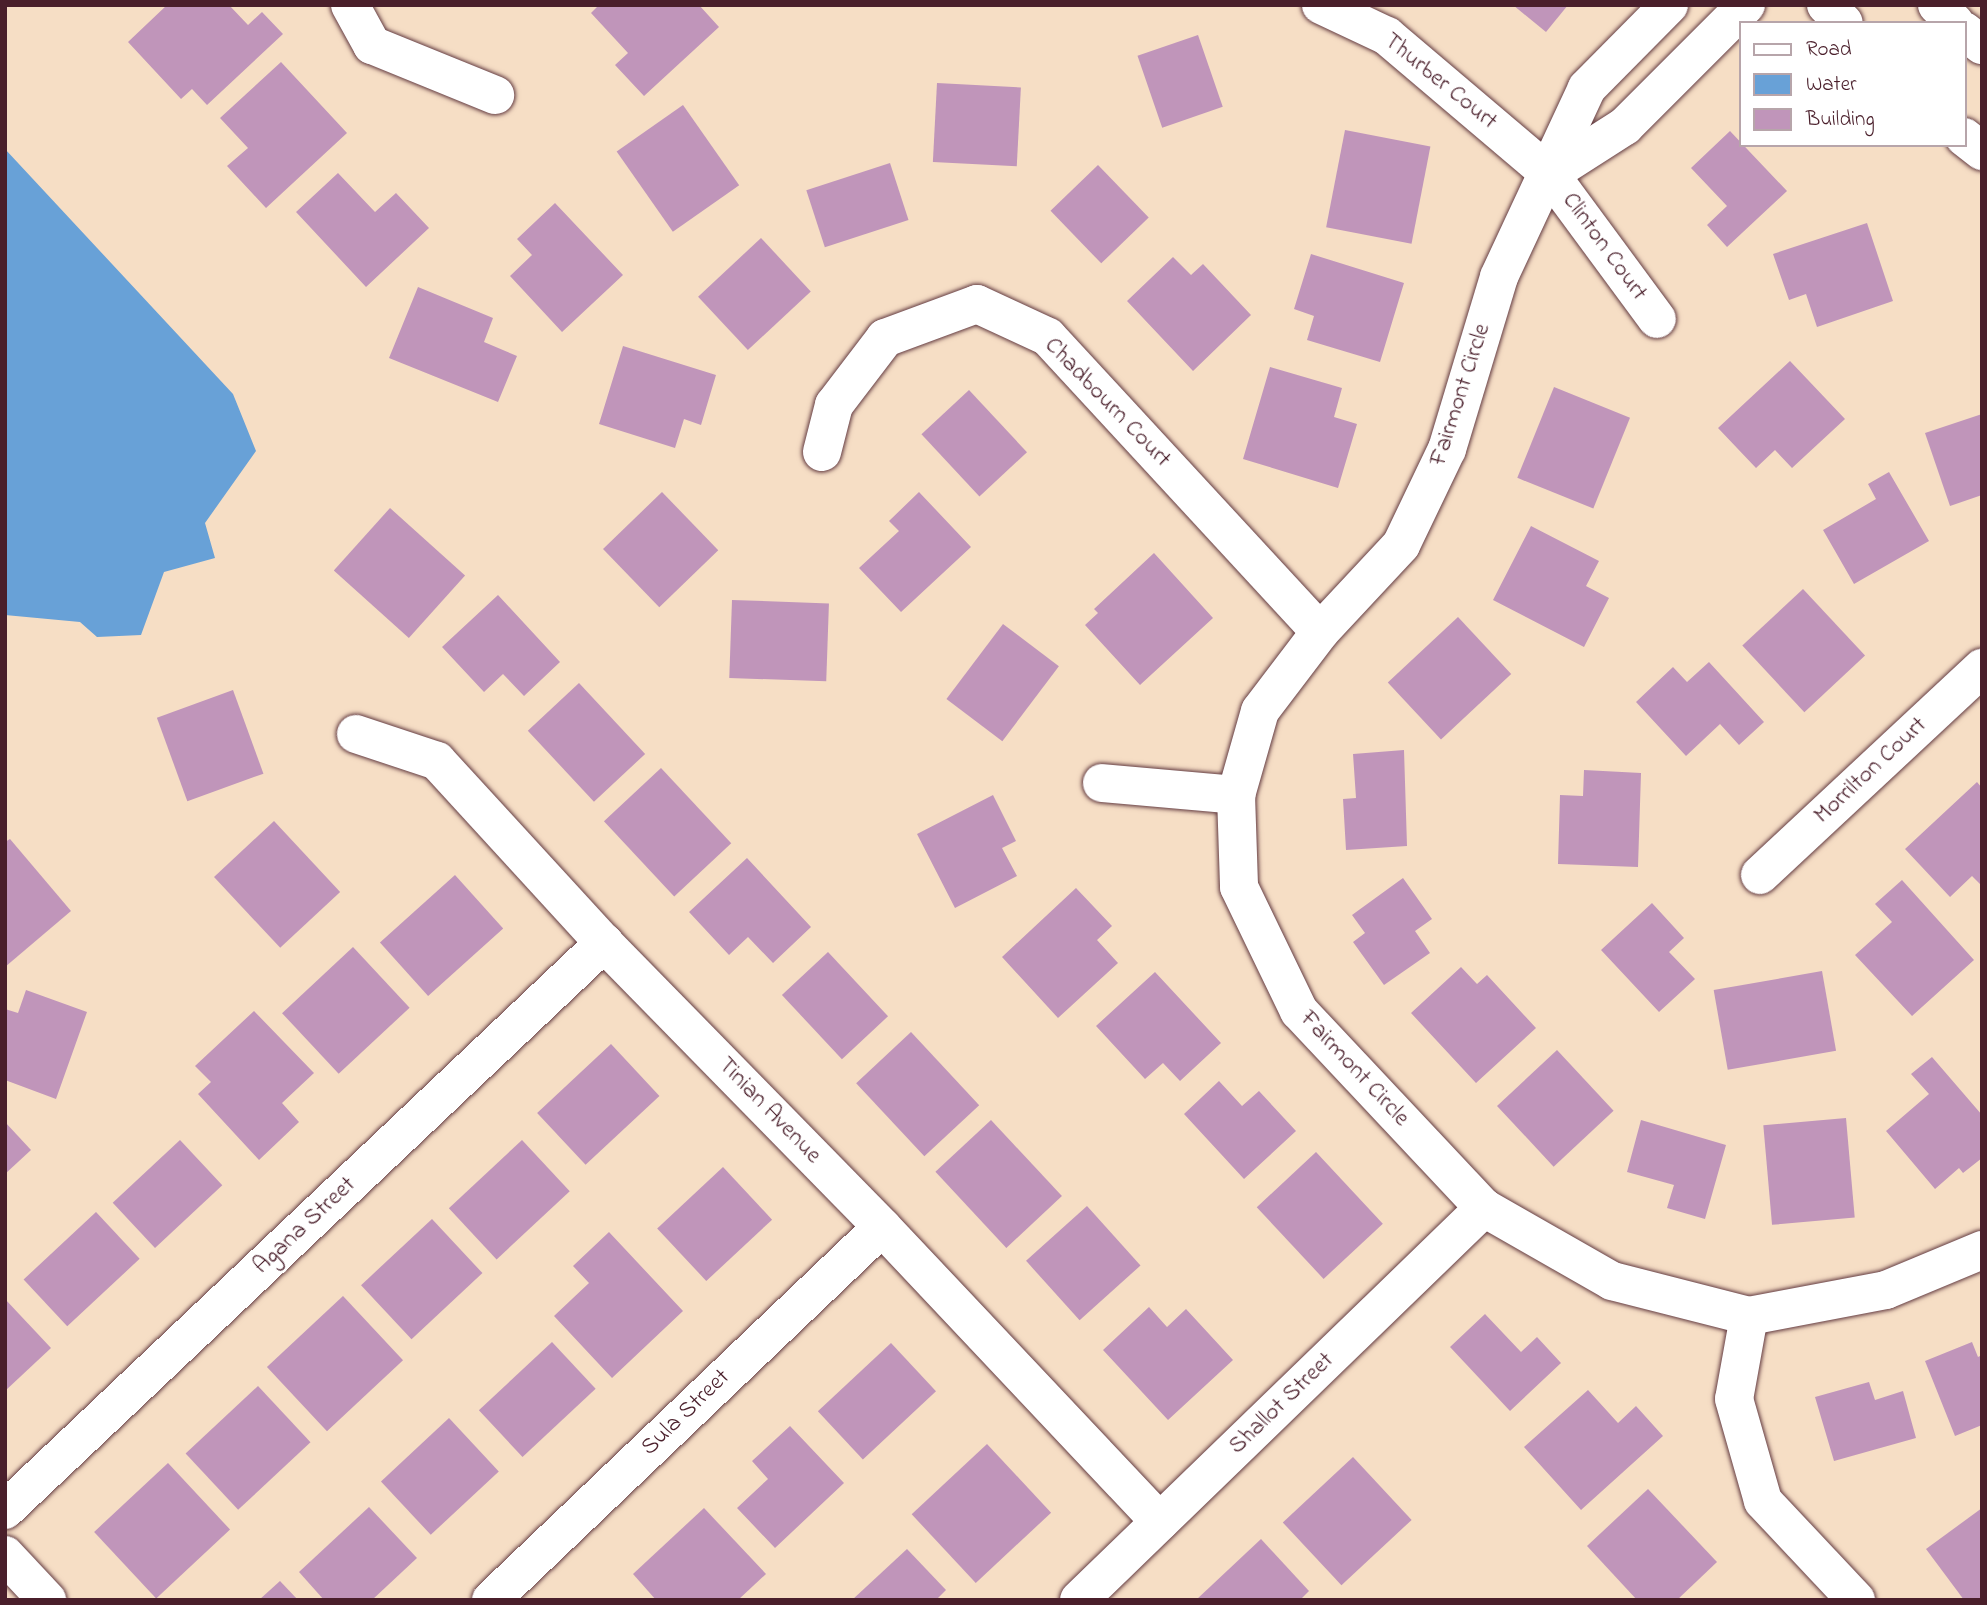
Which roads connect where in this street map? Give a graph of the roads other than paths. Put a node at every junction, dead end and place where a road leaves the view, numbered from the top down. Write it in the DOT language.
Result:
graph roads {
  1 [pos="350,5"];
  2 [pos="1321,5"];
  3 [pos="1669,5"];
  4 [pos="1746,5"];
  5 [pos="1826,5"];
  6 [pos="1937,5"];
  7 [pos="1842,21"];
  8 [pos="1953,21"];
  9 [pos="1966,33"];
  10 [pos="1982,45"];
  11 [pos="495,95"];
  12 [pos="1966,139"];
  13 [pos="1982,151"];
  14 [pos="1550,174"];
  15 [pos="1657,319"];
  16 [pos="822,453"];
  17 [pos="1320,632"];
  18 [pos="1982,668"];
  19 [pos="356,734"];
  20 [pos="1102,783"];
  21 [pos="1236,795"];
  22 [pos="1760,875"];
  23 [pos="604,943"];
  24 [pos="1484,1208"];
  25 [pos="882,1227"];
  26 [pos="1982,1250"];
  27 [pos="1749,1316"];
  28 [pos="5,1510"];
  29 [pos="1160,1522"];
  30 [pos="5,1555"];
  31 [pos="47,1600"];
  32 [pos="491,1600"];
  33 [pos="1079,1600"];
  34 [pos="1856,1600"];
  1 -- 11 [label="street"];
  2 -- 14 [label="street, Thurber Court"];
  3 -- 14 [label="street, Fairmont Circle"];
  4 -- 14 [label="street"];
  5 -- 7 [label="street"];
  6 -- 8 [label="street"];
  9 -- 10 [label="street"];
  12 -- 13 [label="street"];
  14 -- 15 [label="street, Clinton Court"];
  14 -- 17 [label="street, Fairmont Circle"];
  16 -- 17 [label="street, Chadbourn Court"];
  17 -- 21 [label="street, Fairmont Circle"];
  18 -- 22 [label="street, Morrilton Court"];
  19 -- 23 [label="street, Tinian Avenue"];
  20 -- 21 [label="street"];
  21 -- 24 [label="street, Fairmont Circle"];
  23 -- 25 [label="street, Tinian Avenue"];
  23 -- 28 [label="street, Agana Street"];
  24 -- 27 [label="street, Fairmont Circle"];
  24 -- 29 [label="street, Shallot Street"];
  25 -- 29 [label="street, Tinian Avenue"];
  25 -- 32 [label="street, Sula Street"];
  26 -- 27 [label="street, Fairmont Circle"];
  27 -- 34 [label="street"];
  29 -- 33 [label="street, Shallot Street"];
  30 -- 31 [label="street"];
}
